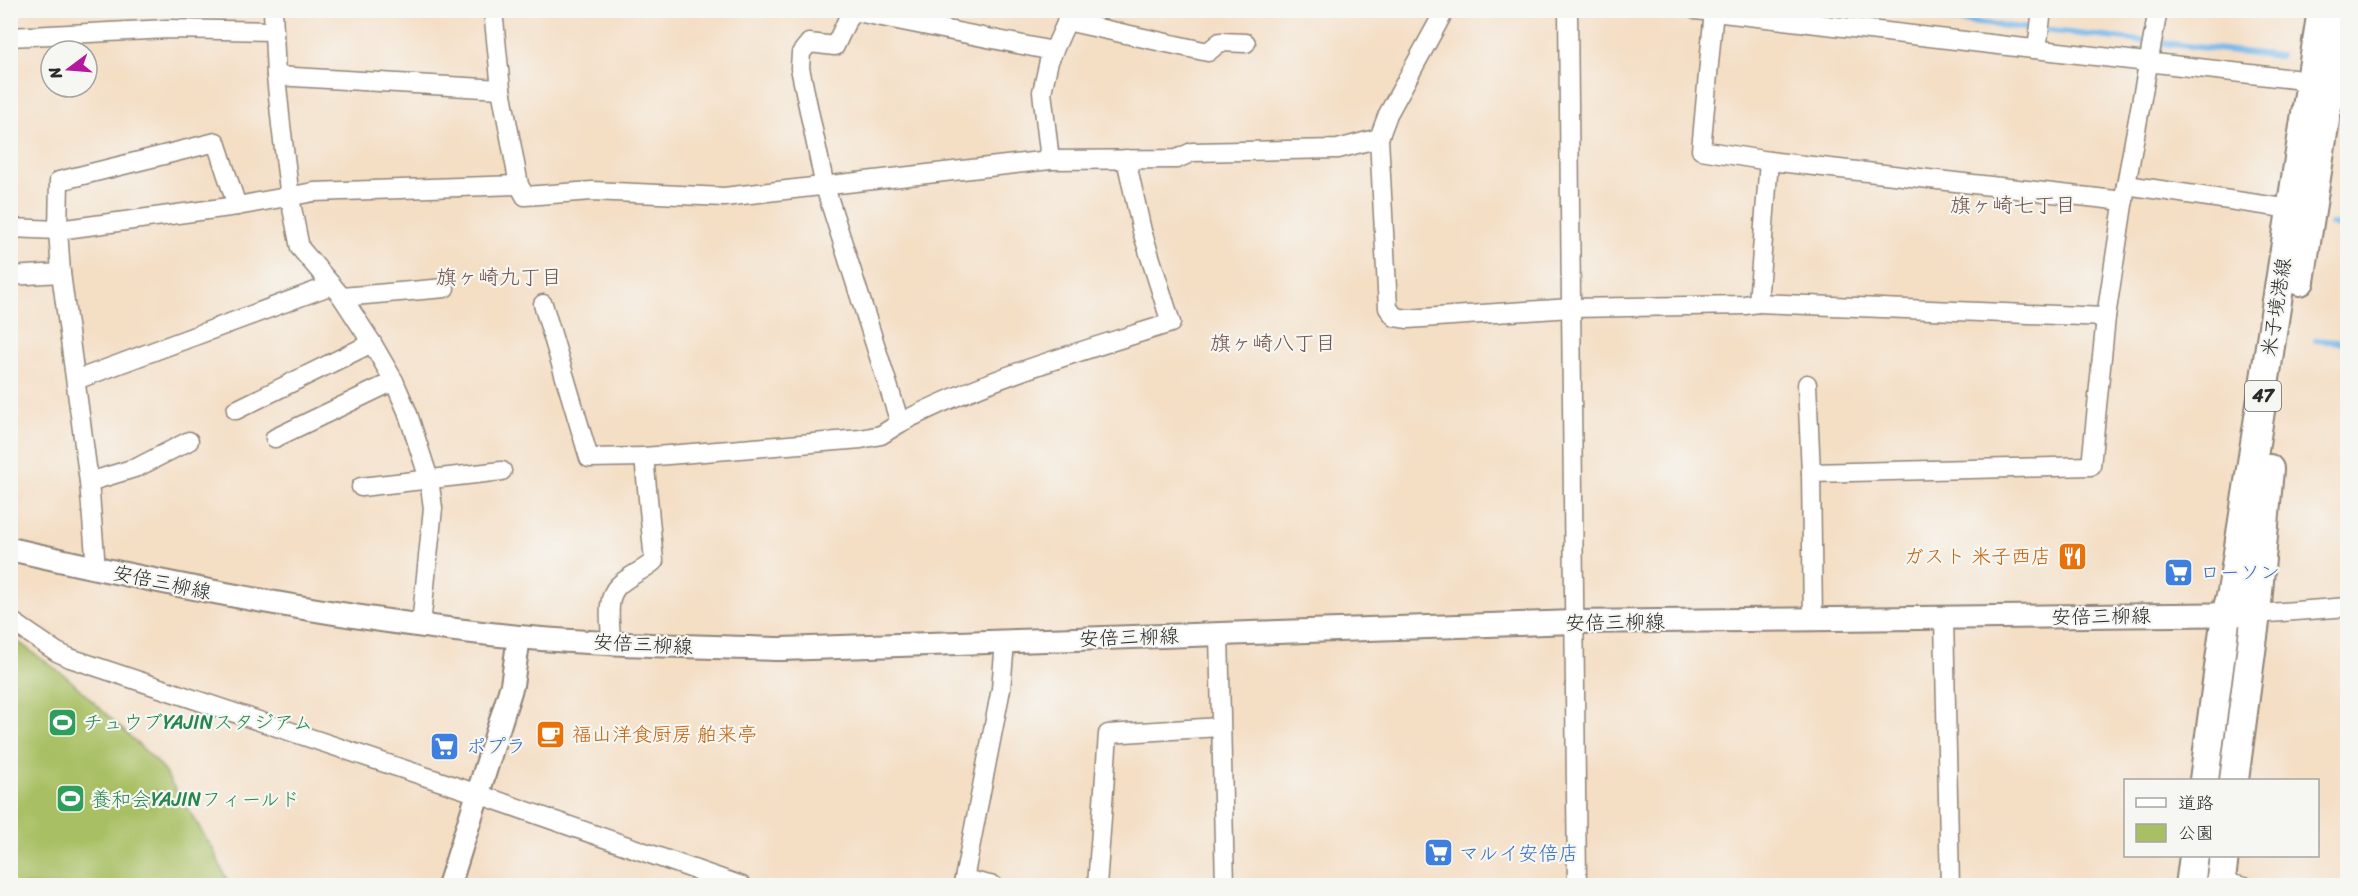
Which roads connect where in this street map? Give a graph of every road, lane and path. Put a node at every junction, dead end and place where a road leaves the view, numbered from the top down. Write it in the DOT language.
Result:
graph roads {
  1 [pos="273,10"];
  2 [pos="493,10"];
  3 [pos="1445,10"];
  4 [pos="1568,10"];
  5 [pos="2043,10"];
  6 [pos="2158,10"];
  7 [pos="2322,10"];
  8 [pos="2342,10"];
  9 [pos="852,11"];
  10 [pos="1708,11"];
  11 [pos="1069,16"];
  12 [pos="273,31"];
  13 [pos="10,37"];
  14 [pos="1246,43"];
  15 [pos="2037,49"];
  16 [pos="1053,51"];
  17 [pos="2148,62"];
  18 [pos="276,76"];
  19 [pos="2311,81"];
  20 [pos="501,89"];
  21 [pos="1379,138"];
  22 [pos="1126,159"];
  23 [pos="1050,160"];
  24 [pos="1769,161"];
  25 [pos="519,184"];
  26 [pos="825,187"];
  27 [pos="2125,193"];
  28 [pos="290,198"];
  29 [pos="237,206"];
  30 [pos="2291,209"];
  31 [pos="10,228"];
  32 [pos="58,230"];
  33 [pos="61,273"];
  34 [pos="10,276"];
  35 [pos="445,288"];
  36 [pos="337,291"];
  37 [pos="1758,303"];
  38 [pos="543,304"];
  39 [pos="1571,308"];
  40 [pos="2106,317"];
  41 [pos="372,343"];
  42 [pos="76,380"];
  43 [pos="394,381"];
  44 [pos="1807,384"];
  45 [pos="236,410"];
  46 [pos="900,423"];
  47 [pos="275,438"];
  48 [pos="189,441"];
  49 [pos="644,457"];
  50 [pos="502,471"];
  51 [pos="1811,474"];
  52 [pos="429,479"];
  53 [pos="89,482"];
  54 [pos="361,487"];
  55 [pos="10,549"];
  56 [pos="96,568"];
  57 [pos="2348,607"];
  58 [pos="2256,614"];
  59 [pos="2226,615"];
  60 [pos="1944,618"];
  61 [pos="10,620"];
  62 [pos="1813,620"];
  63 [pos="1574,622"];
  64 [pos="421,625"];
  65 [pos="1219,634"];
  66 [pos="519,637"];
  67 [pos="611,642"];
  68 [pos="1005,642"];
  69 [pos="1220,727"];
  70 [pos="2204,779"];
  71 [pos="2234,779"];
  72 [pos="478,794"];
  73 [pos="2194,857"];
  74 [pos="2222,873"];
  75 [pos="964,882"];
  76 [pos="449,885"];
  77 [pos="742,885"];
  78 [pos="994,885"];
  79 [pos="1097,885"];
  80 [pos="1226,885"];
  81 [pos="1577,885"];
  82 [pos="1950,885"];
  83 [pos="2190,885"];
  84 [pos="2261,885"];
  1 -- 12 [label="street"];
  2 -- 20 [label="street"];
  3 -- 21 [label="street"];
  4 -- 39 [label="street"];
  5 -- 15 [label="street"];
  6 -- 17 [label="street"];
  7 -- 19 [label="main road, 米子境港線 / 47"];
  8 -- 58 [label="main road, 米子境港線 / 47"];
  9 -- 16 [label="street"];
  9 -- 26 [label="street"];
  10 -- 15 [label="street"];
  10 -- 24 [label="street"];
  11 -- 14 [label="street"];
  11 -- 16 [label="street"];
  12 -- 13 [label="street"];
  12 -- 18 [label="street"];
  15 -- 17 [label="street"];
  16 -- 23 [label="street"];
  17 -- 19 [label="street"];
  17 -- 27 [label="street"];
  18 -- 20 [label="street"];
  18 -- 28 [label="street"];
  19 -- 30 [label="main road, 米子境港線 / 47"];
  20 -- 25 [label="street"];
  21 -- 22 [label="street"];
  21 -- 39 [label="street"];
  22 -- 23 [label="street"];
  22 -- 46 [label="street"];
  23 -- 26 [label="street"];
  24 -- 27 [label="street"];
  24 -- 37 [label="street"];
  25 -- 26 [label="street"];
  25 -- 28 [label="street"];
  26 -- 46 [label="street"];
  27 -- 30 [label="street"];
  27 -- 40 [label="street"];
  28 -- 29 [label="street"];
  28 -- 36 [label="street"];
  29 -- 32 [label="street"];
  29 -- 32 [label="street"];
  30 -- 59 [label="main road, 米子境港線 / 47"];
  31 -- 32 [label="street"];
  32 -- 33 [label="street"];
  33 -- 34 [label="street"];
  33 -- 42 [label="street"];
  35 -- 36 [label="street"];
  36 -- 41 [label="street"];
  36 -- 42 [label="street"];
  37 -- 39 [label="street"];
  37 -- 40 [label="street"];
  38 -- 49 [label="street"];
  39 -- 63 [label="street"];
  40 -- 51 [label="street"];
  41 -- 43 [label="street"];
  41 -- 45 [label="street"];
  42 -- 53 [label="street"];
  43 -- 47 [label="street"];
  43 -- 52 [label="street"];
  44 -- 51 [label="street"];
  46 -- 49 [label="street"];
  48 -- 53 [label="street"];
  49 -- 67 [label="street"];
  50 -- 52 [label="street"];
  51 -- 62 [label="street"];
  52 -- 54 [label="street"];
  52 -- 64 [label="street"];
  53 -- 56 [label="street"];
  55 -- 56 [label="street, 安倍三柳線"];
  56 -- 64 [label="street, 安倍三柳線"];
  57 -- 58 [label="street"];
  58 -- 59 [label="street, 安倍三柳線"];
  58 -- 71 [label="main road, 米子境港線 / 47"];
  59 -- 60 [label="street, 安倍三柳線"];
  59 -- 70 [label="main road, 米子境港線 / 47"];
  60 -- 62 [label="street, 安倍三柳線"];
  60 -- 82 [label="street"];
  61 -- 72 [label="street"];
  62 -- 63 [label="street, 安倍三柳線"];
  63 -- 65 [label="street, 安倍三柳線"];
  63 -- 81 [label="street"];
  64 -- 66 [label="street, 安倍三柳線"];
  65 -- 68 [label="street, 安倍三柳線"];
  65 -- 69 [label="street"];
  66 -- 67 [label="street, 安倍三柳線"];
  66 -- 72 [label="street"];
  67 -- 68 [label="street, 安倍三柳線"];
  68 -- 75 [label="street"];
  69 -- 79 [label="street"];
  69 -- 80 [label="street"];
  72 -- 76 [label="street"];
  72 -- 77 [label="street"];
  73 -- 83 [label="main road"];
  74 -- 84 [label="lane"];
  75 -- 78 [label="street"];
}
